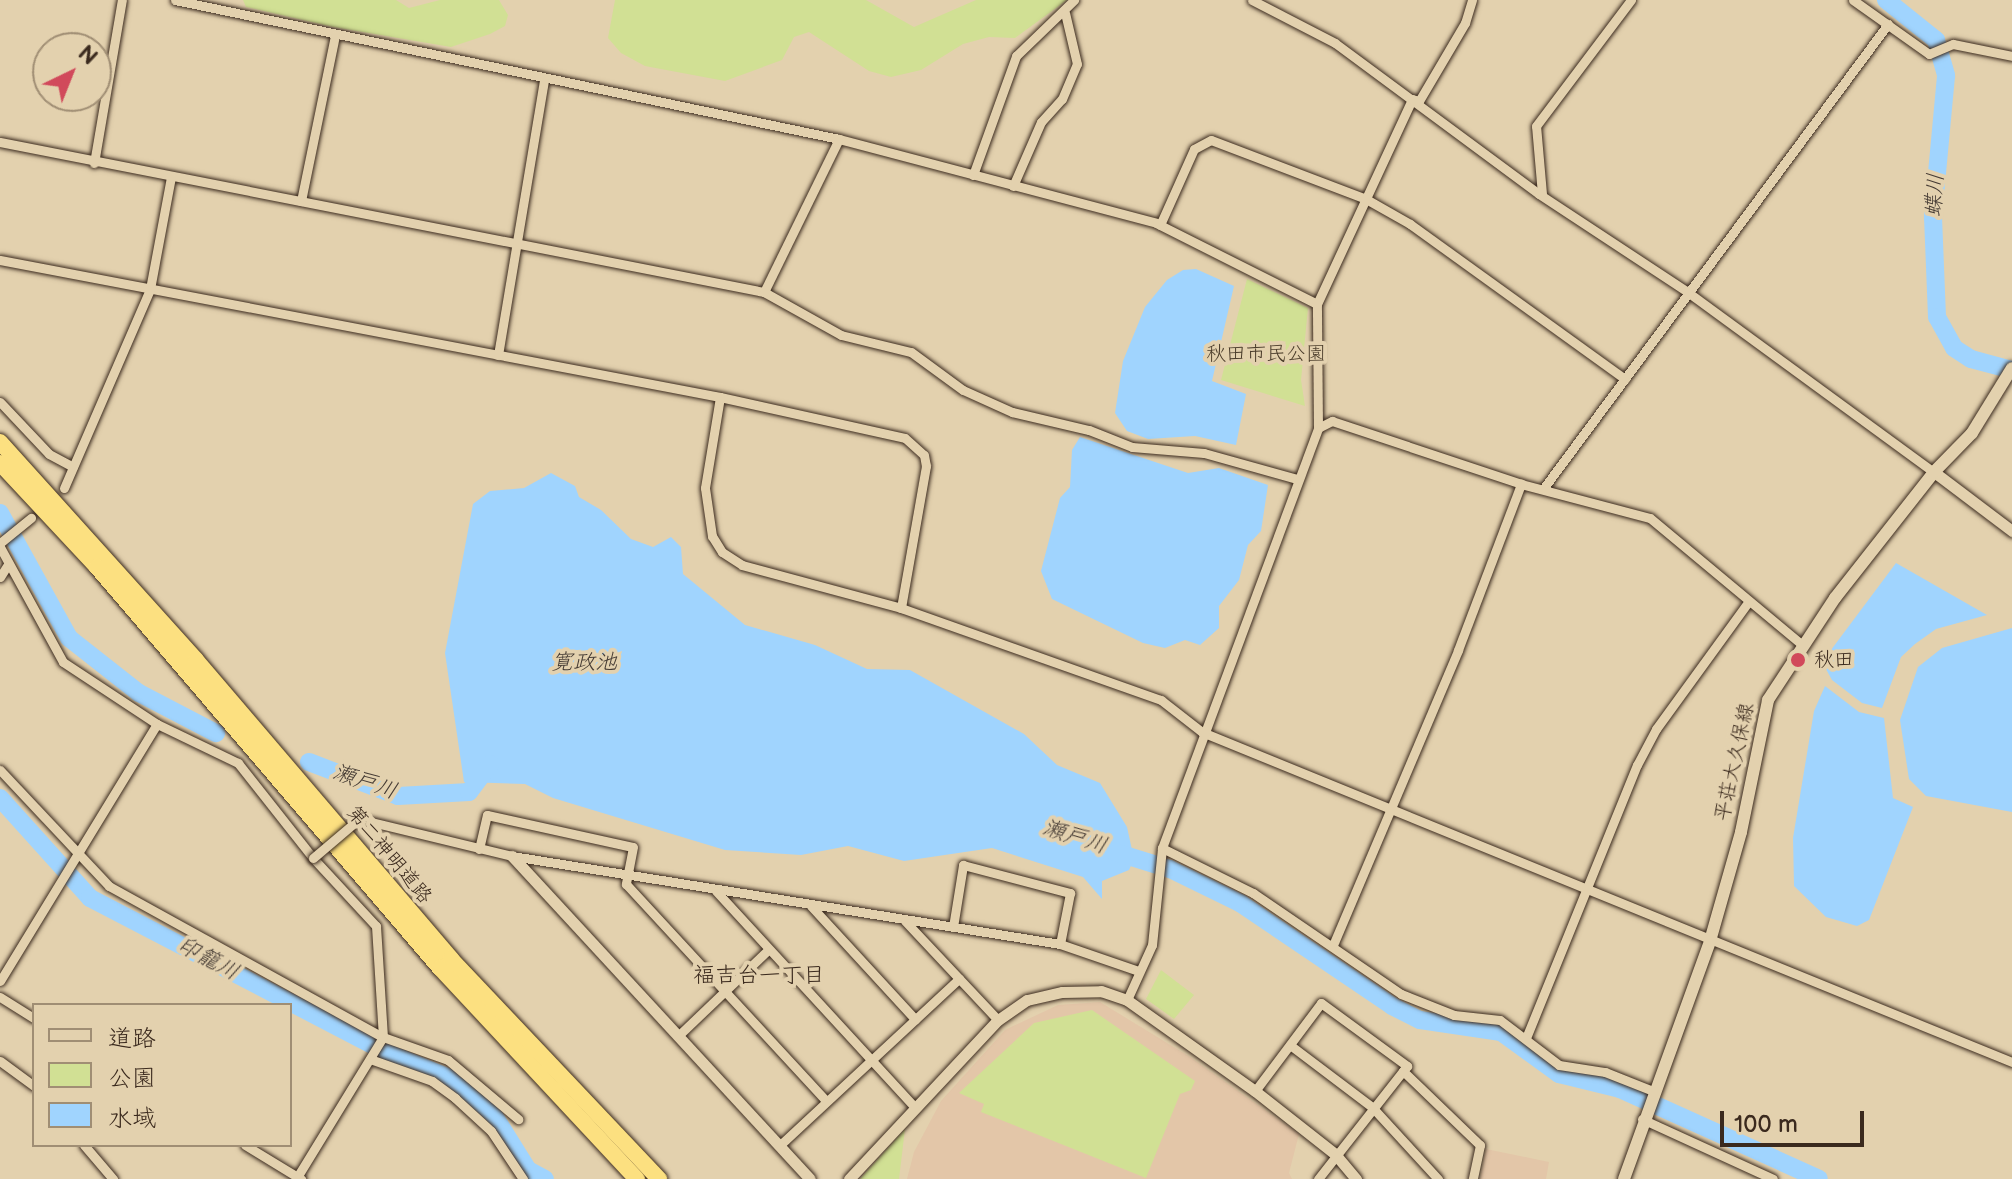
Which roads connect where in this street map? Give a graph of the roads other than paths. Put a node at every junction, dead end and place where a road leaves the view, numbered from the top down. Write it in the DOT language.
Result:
graph roads {
  1 [pos="122,0"];
  2 [pos="175,0"];
  3 [pos="1074,0"];
  4 [pos="1252,0"];
  5 [pos="1472,0"];
  6 [pos="1631,0"];
  7 [pos="1853,0"];
  8 [pos="1065,13"];
  9 [pos="1888,24"];
  10 [pos="335,35"];
  11 [pos="2012,56"];
  12 [pos="544,80"];
  13 [pos="1412,99"];
  14 [pos="839,139"];
  15 [pos="0,142"];
  16 [pos="94,163"];
  17 [pos="973,175"];
  18 [pos="171,177"];
  19 [pos="1013,186"];
  20 [pos="1542,194"];
  21 [pos="1366,199"];
  22 [pos="301,201"];
  23 [pos="1160,225"];
  24 [pos="518,242"];
  25 [pos="0,260"];
  26 [pos="150,289"];
  27 [pos="764,292"];
  28 [pos="1689,293"];
  29 [pos="1317,304"];
  30 [pos="498,355"];
  31 [pos="2012,368"];
  32 [pos="1625,379"];
  33 [pos="720,397"];
  34 [pos="0,402"];
  35 [pos="1318,428"];
  36 [pos="0,442"];
  37 [pos="0,463"];
  38 [pos="73,467"];
  39 [pos="1934,472"];
  40 [pos="1297,479"];
  41 [pos="1521,484"];
  42 [pos="64,488"];
  43 [pos="1543,489"];
  44 [pos="31,518"];
  45 [pos="2012,531"];
  46 [pos="0,545"];
  47 [pos="8,564"];
  48 [pos="0,577"];
  49 [pos="1749,601"];
  50 [pos="901,608"];
  51 [pos="1801,644"];
  52 [pos="157,724"];
  53 [pos="1202,732"];
  54 [pos="0,770"];
  55 [pos="1389,807"];
  56 [pos="1162,848"];
  57 [pos="479,849"];
  58 [pos="76,856"];
  59 [pos="512,856"];
  60 [pos="313,858"];
  61 [pos="629,876"];
  62 [pos="1588,888"];
  63 [pos="716,891"];
  64 [pos="811,906"];
  65 [pos="905,921"];
  66 [pos="953,927"];
  67 [pos="1710,941"];
  68 [pos="1060,944"];
  69 [pos="1333,945"];
  70 [pos="768,950"];
  71 [pos="1139,971"];
  72 [pos="959,979"];
  73 [pos="0,981"];
  74 [pos="725,991"];
  75 [pos="0,997"];
  76 [pos="1127,1000"];
  77 [pos="32,1017"];
  78 [pos="915,1019"];
  79 [pos="998,1020"];
  80 [pos="679,1035"];
  81 [pos="383,1037"];
  82 [pos="1526,1038"];
  83 [pos="1290,1045"];
  84 [pos="370,1059"];
  85 [pos="0,1061"];
  86 [pos="870,1061"];
  87 [pos="2012,1062"];
  88 [pos="1403,1071"];
  89 [pos="32,1085"];
  90 [pos="1255,1091"];
  91 [pos="1653,1093"];
  92 [pos="826,1101"];
  93 [pos="914,1106"];
  94 [pos="1372,1107"];
  95 [pos="1644,1114"];
  96 [pos="518,1119"];
  97 [pos="779,1146"];
  98 [pos="86,1147"];
  99 [pos="248,1147"];
  100 [pos="1335,1154"];
  101 [pos="299,1178"];
  102 [pos="113,1179"];
  103 [pos="523,1179"];
  104 [pos="637,1179"];
  105 [pos="659,1179"];
  106 [pos="810,1179"];
  107 [pos="849,1179"];
  108 [pos="1318,1179"];
  109 [pos="1356,1179"];
  110 [pos="1438,1179"];
  111 [pos="1473,1179"];
  112 [pos="1624,1179"];
  113 [pos="1773,1179"];
  1 -- 16 [label="street"];
  2 -- 10 [label="street"];
  3 -- 8 [label="street"];
  4 -- 13 [label="street"];
  5 -- 13 [label="street"];
  6 -- 20 [label="street"];
  7 -- 9 [label="street"];
  8 -- 17 [label="street"];
  8 -- 19 [label="street"];
  9 -- 11 [label="street"];
  9 -- 28 [label="street"];
  10 -- 12 [label="street"];
  10 -- 22 [label="street"];
  12 -- 14 [label="street"];
  12 -- 24 [label="street"];
  13 -- 20 [label="street"];
  13 -- 21 [label="street"];
  14 -- 17 [label="street"];
  14 -- 27 [label="street"];
  15 -- 16 [label="street"];
  16 -- 18 [label="street"];
  17 -- 19 [label="street"];
  18 -- 22 [label="street"];
  18 -- 26 [label="street"];
  19 -- 23 [label="street"];
  20 -- 28 [label="street"];
  21 -- 23 [label="street"];
  21 -- 29 [label="street"];
  21 -- 32 [label="street"];
  22 -- 24 [label="street"];
  23 -- 29 [label="street"];
  24 -- 27 [label="street"];
  24 -- 30 [label="street"];
  25 -- 26 [label="street"];
  26 -- 30 [label="street"];
  26 -- 38 [label="street"];
  27 -- 40 [label="street"];
  28 -- 32 [label="street"];
  28 -- 39 [label="street"];
  29 -- 35 [label="street"];
  30 -- 33 [label="street"];
  31 -- 39 [label="main road, 平荘大久保線"];
  32 -- 43 [label="street"];
  33 -- 50 [label="street"];
  33 -- 50 [label="street"];
  34 -- 38 [label="street"];
  35 -- 40 [label="street"];
  35 -- 41 [label="street"];
  36 -- 105 [label="highway, 第二神明道路"];
  37 -- 104 [label="highway, 第二神明道路"];
  38 -- 42 [label="street"];
  39 -- 45 [label="street"];
  39 -- 51 [label="main road, 平荘大久保線"];
  40 -- 53 [label="street"];
  41 -- 43 [label="street"];
  41 -- 55 [label="street"];
  43 -- 49 [label="street"];
  44 -- 46 [label="street"];
  46 -- 47 [label="street"];
  47 -- 48 [label="street"];
  47 -- 52 [label="street"];
  49 -- 51 [label="street"];
  49 -- 62 [label="street"];
  50 -- 53 [label="street"];
  51 -- 67 [label="main road, 平荘大久保線"];
  52 -- 58 [label="street"];
  52 -- 60 [label="street"];
  53 -- 55 [label="street"];
  53 -- 56 [label="street"];
  54 -- 58 [label="street"];
  55 -- 62 [label="street"];
  55 -- 69 [label="street"];
  56 -- 69 [label="street"];
  56 -- 71 [label="street"];
  57 -- 59 [label="street"];
  57 -- 60 [label="street, bridge"];
  57 -- 61 [label="street"];
  58 -- 73 [label="street"];
  58 -- 81 [label="street"];
  59 -- 61 [label="street"];
  59 -- 80 [label="street"];
  60 -- 81 [label="street"];
  61 -- 63 [label="street"];
  61 -- 74 [label="street"];
  62 -- 67 [label="street"];
  62 -- 82 [label="street"];
  63 -- 64 [label="street"];
  63 -- 70 [label="street"];
  64 -- 65 [label="street"];
  64 -- 78 [label="street"];
  65 -- 66 [label="street"];
  65 -- 72 [label="street"];
  66 -- 68 [label="street"];
  66 -- 68 [label="street"];
  67 -- 87 [label="street"];
  67 -- 91 [label="main road, 平荘大久保線"];
  68 -- 71 [label="street"];
  69 -- 82 [label="street"];
  70 -- 74 [label="street"];
  70 -- 86 [label="street"];
  71 -- 76 [label="street"];
  72 -- 78 [label="street"];
  72 -- 79 [label="street"];
  74 -- 80 [label="street"];
  74 -- 92 [label="street"];
  75 -- 77 [label="street"];
  76 -- 79 [label="street"];
  76 -- 90 [label="street"];
  78 -- 86 [label="street"];
  79 -- 93 [label="street"];
  80 -- 97 [label="street"];
  81 -- 84 [label="street"];
  81 -- 96 [label="street"];
  82 -- 91 [label="street"];
  83 -- 88 [label="street"];
  83 -- 90 [label="street"];
  83 -- 94 [label="street"];
  84 -- 101 [label="street"];
  84 -- 103 [label="street"];
  85 -- 89 [label="street"];
  86 -- 92 [label="street"];
  86 -- 93 [label="street"];
  88 -- 94 [label="street"];
  88 -- 111 [label="street"];
  90 -- 100 [label="street"];
  91 -- 95 [label="main road, 平荘大久保線"];
  92 -- 97 [label="street"];
  93 -- 107 [label="street"];
  94 -- 100 [label="street"];
  94 -- 110 [label="street"];
  95 -- 112 [label="main road, 平荘大久保線"];
  95 -- 113 [label="street"];
  97 -- 106 [label="street"];
  98 -- 102 [label="street"];
  99 -- 101 [label="street"];
  100 -- 108 [label="street"];
  100 -- 109 [label="street"];
}
